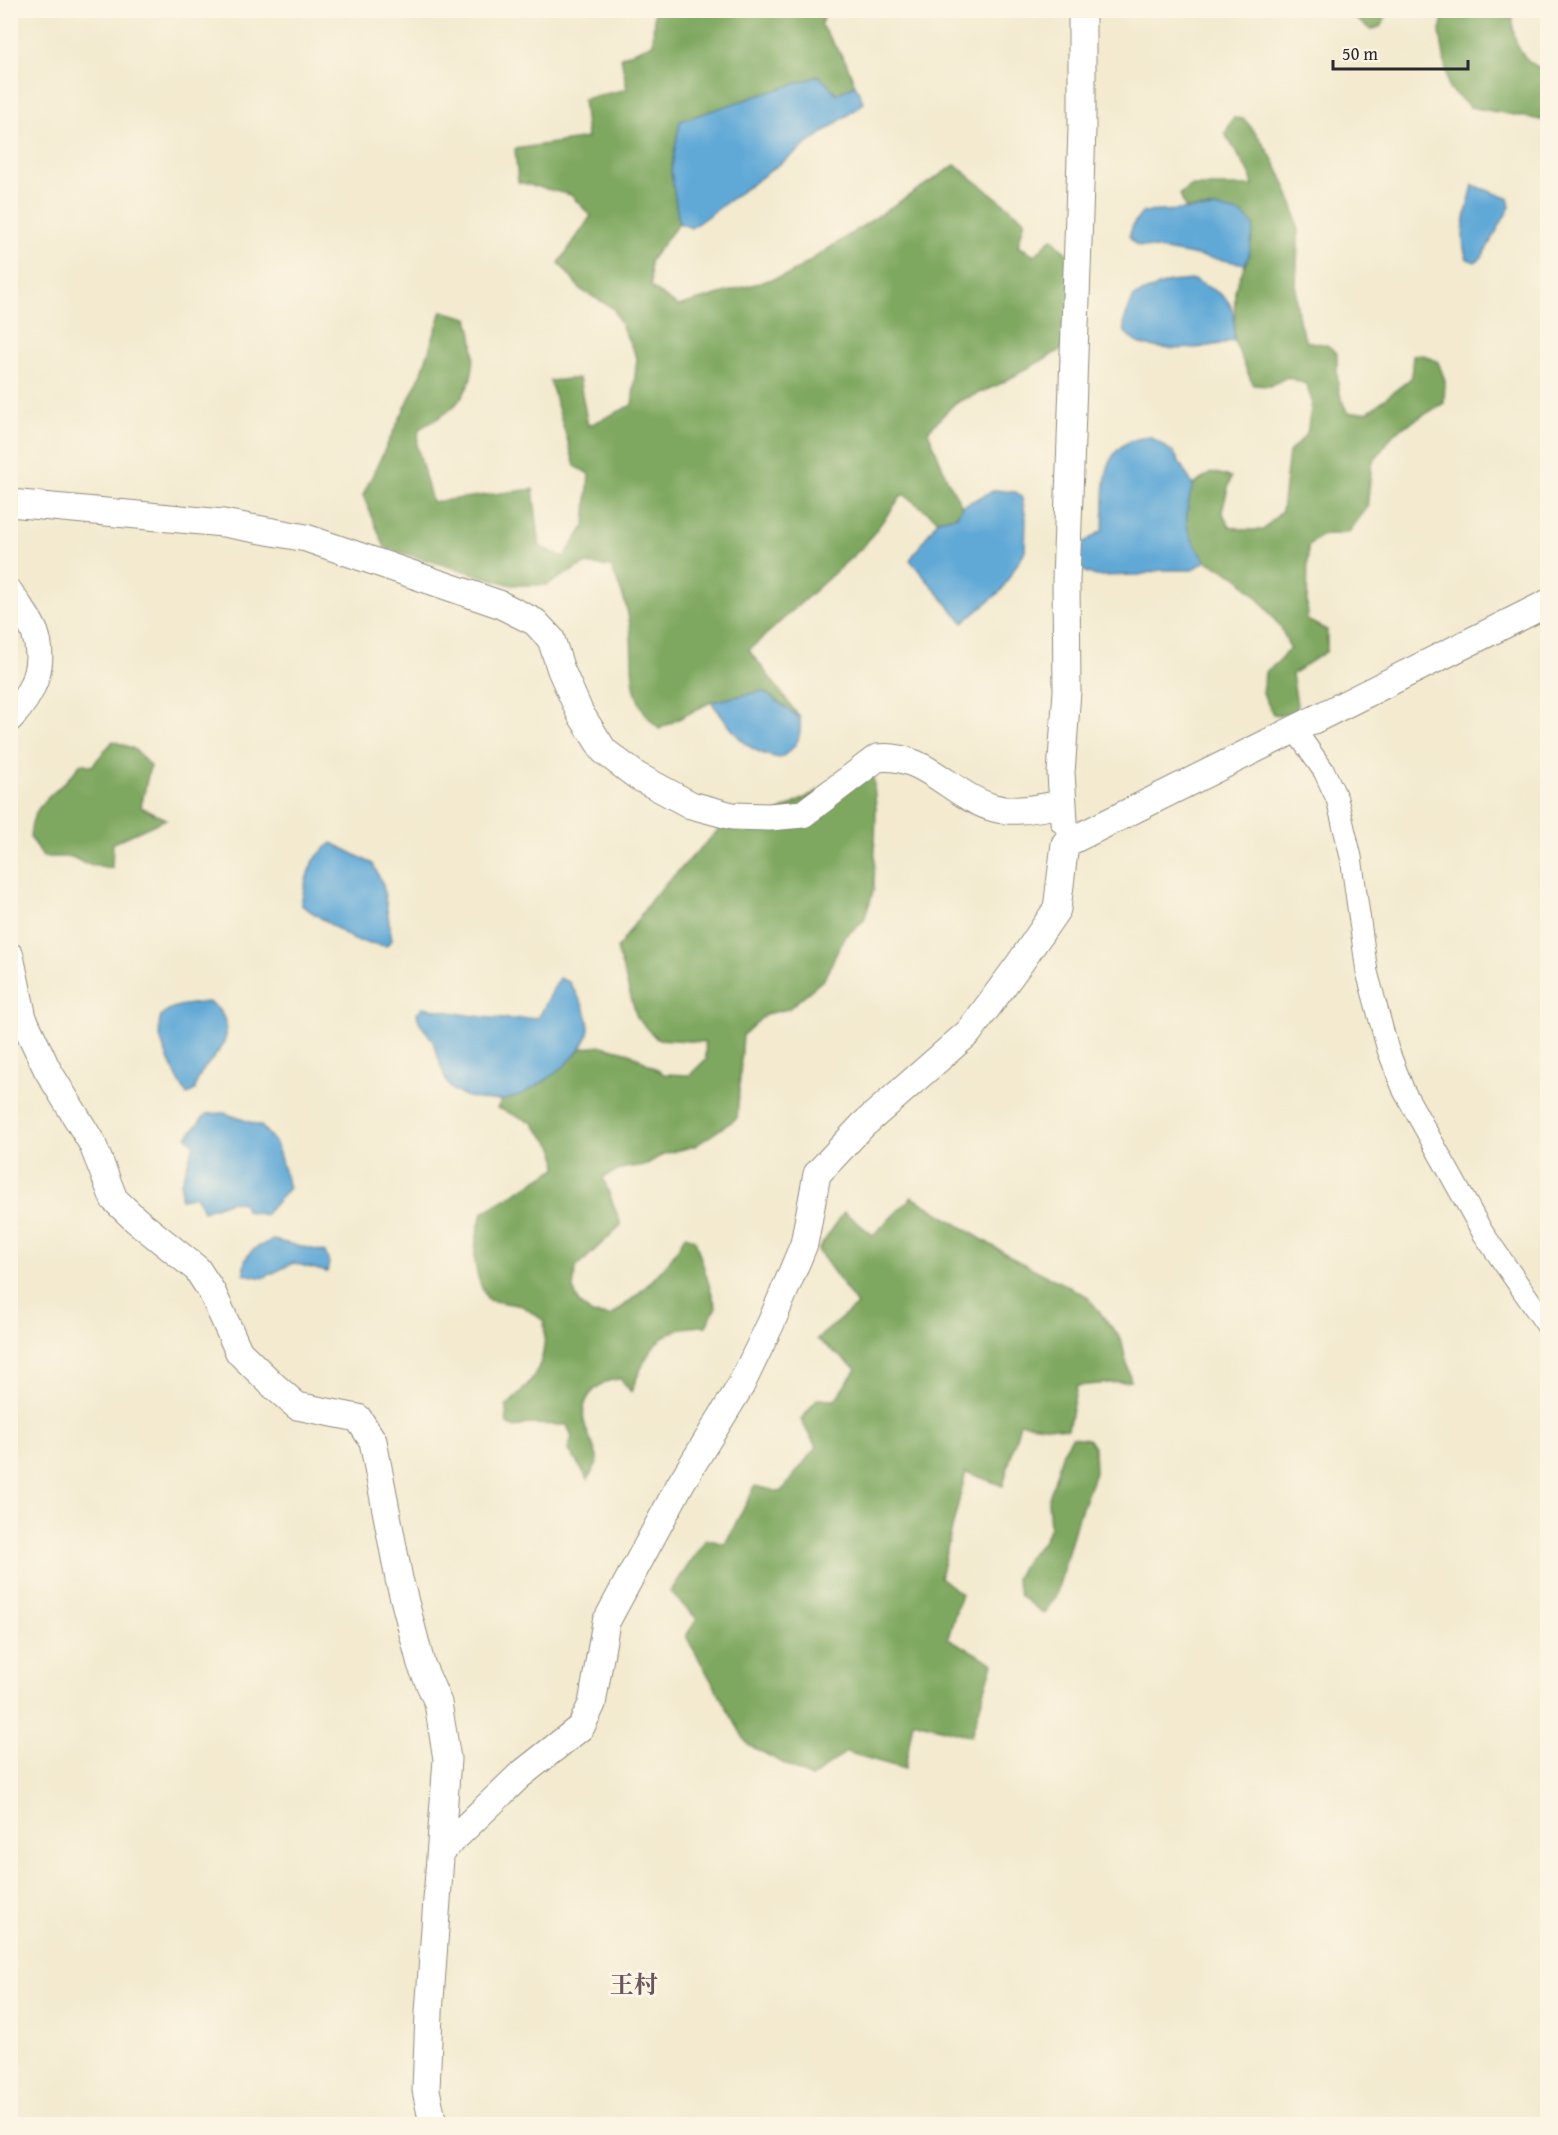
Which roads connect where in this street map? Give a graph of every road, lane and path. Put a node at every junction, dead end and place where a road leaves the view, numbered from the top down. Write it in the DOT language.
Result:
graph roads {
  1 [pos="1082,10"];
  2 [pos="10,503"];
  3 [pos="10,593"];
  4 [pos="1548,603"];
  5 [pos="10,718"];
  6 [pos="1295,730"];
  7 [pos="1063,804"];
  8 [pos="1065,844"];
  9 [pos="10,957"];
  10 [pos="1548,1328"];
  11 [pos="442,1850"];
  12 [pos="433,2124"];
  1 -- 7 [label="street"];
  2 -- 7 [label="street"];
  3 -- 5 [label="street"];
  4 -- 6 [label="street"];
  6 -- 8 [label="street"];
  6 -- 10 [label="street"];
  7 -- 8 [label="street"];
  8 -- 11 [label="street"];
  9 -- 11 [label="street"];
  11 -- 12 [label="street"];
}
